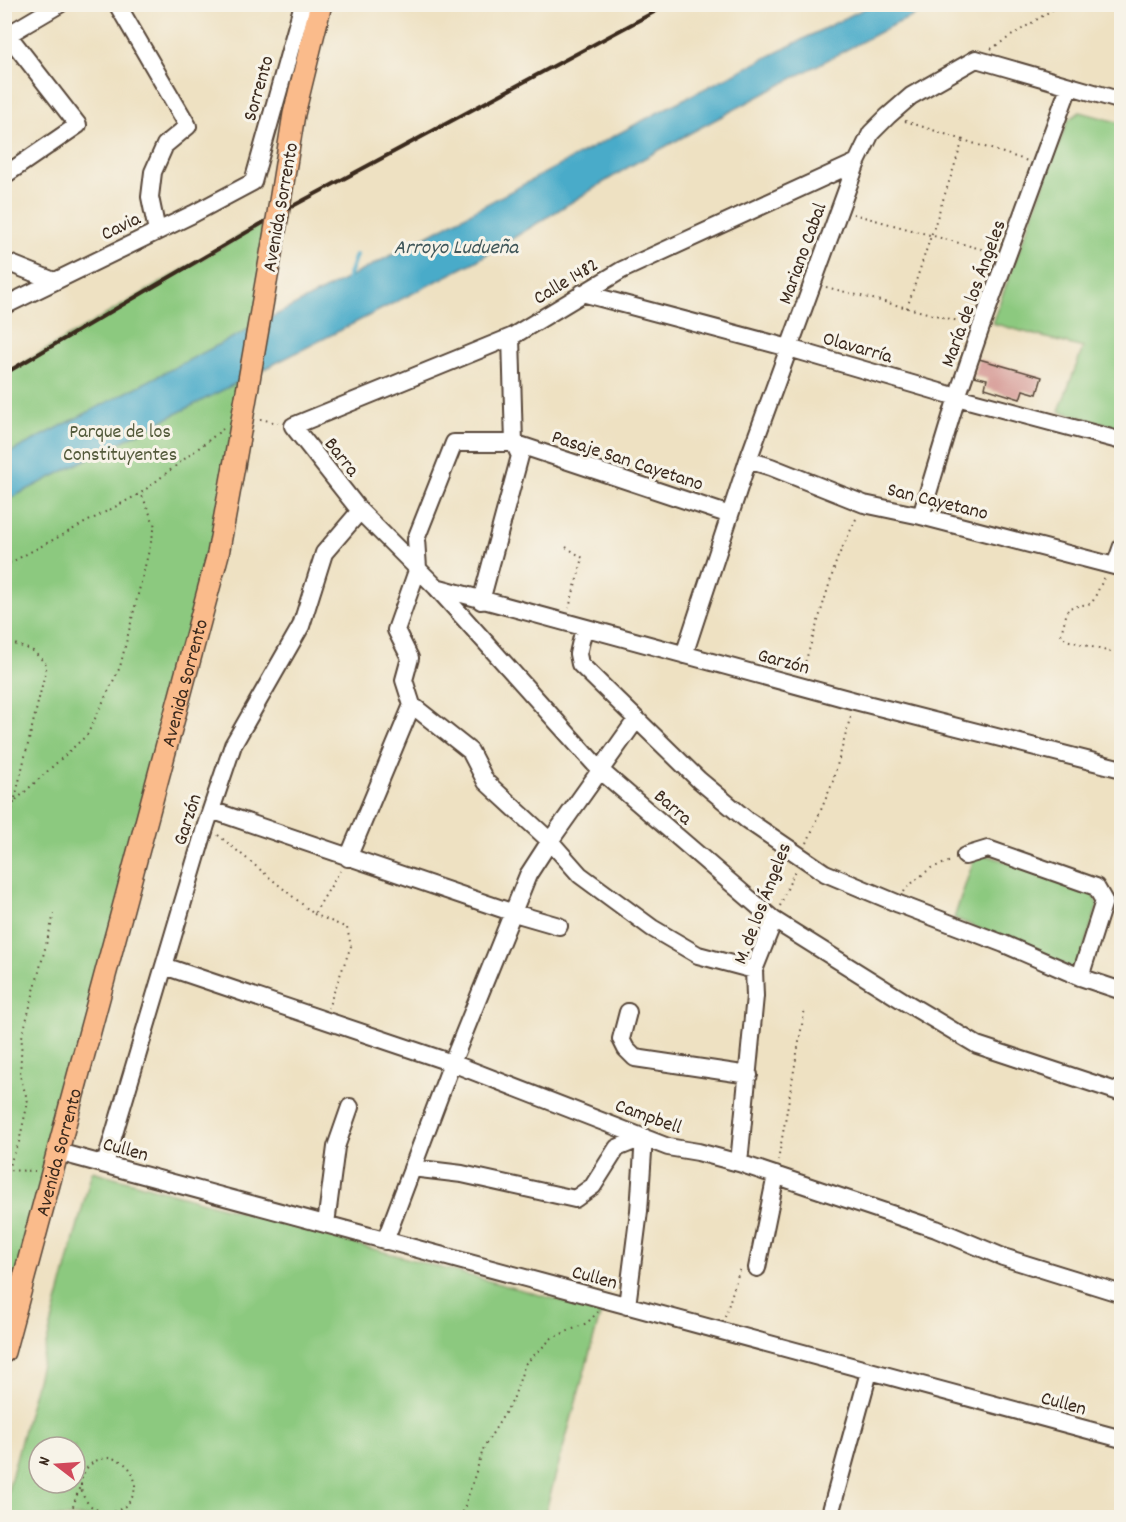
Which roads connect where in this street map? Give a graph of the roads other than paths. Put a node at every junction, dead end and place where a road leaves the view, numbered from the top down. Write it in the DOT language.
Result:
graph roads {
  1 [pos="60,4"];
  2 [pos="117,4"];
  3 [pos="303,4"];
  4 [pos="321,4"];
  5 [pos="6,34"];
  6 [pos="1069,87"];
  7 [pos="1122,101"];
  8 [pos="857,162"];
  9 [pos="5,175"];
  10 [pos="253,182"];
  11 [pos="157,231"];
  12 [pos="4,261"];
  13 [pos="54,281"];
  14 [pos="582,293"];
  15 [pos="4,306"];
  16 [pos="512,338"];
  17 [pos="789,348"];
  18 [pos="957,397"];
  19 [pos="292,426"];
  20 [pos="1122,441"];
  21 [pos="514,443"];
  22 [pos="748,460"];
  23 [pos="360,511"];
  24 [pos="729,515"];
  25 [pos="921,516"];
  26 [pos="1122,546"];
  27 [pos="1118,567"];
  28 [pos="418,568"];
  29 [pos="436,587"];
  30 [pos="480,601"];
  31 [pos="584,628"];
  32 [pos="684,655"];
  33 [pos="412,705"];
  34 [pos="636,720"];
  35 [pos="1122,769"];
  36 [pos="600,770"];
  37 [pos="208,817"];
  38 [pos="550,841"];
  39 [pos="965,856"];
  40 [pos="348,858"];
  41 [pos="514,914"];
  42 [pos="774,920"];
  43 [pos="559,926"];
  44 [pos="164,966"];
  45 [pos="754,970"];
  46 [pos="1080,977"];
  47 [pos="1122,991"];
  48 [pos="628,1012"];
  49 [pos="452,1062"];
  50 [pos="749,1075"];
  51 [pos="1122,1093"];
  52 [pos="350,1107"];
  53 [pos="644,1137"];
  54 [pos="56,1162"];
  55 [pos="739,1163"];
  56 [pos="105,1164"];
  57 [pos="412,1168"];
  58 [pos="776,1175"];
  59 [pos="326,1224"];
  60 [pos="385,1240"];
  61 [pos="757,1269"];
  62 [pos="1122,1294"];
  63 [pos="627,1306"];
  64 [pos="4,1352"];
  65 [pos="869,1372"];
  66 [pos="1122,1439"];
  67 [pos="829,1518"];
  1 -- 5 [label="street"];
  2 -- 11 [label="street"];
  3 -- 10 [label="street, Sorrento"];
  4 -- 54 [label="main road, Avenida Sorrento, bridge"];
  5 -- 9 [label="street"];
  6 -- 7 [label="street"];
  6 -- 8 [label="street, Mariano Cabal"];
  6 -- 18 [label="street, María de los Ángeles"];
  8 -- 14 [label="street, Calle 1482"];
  8 -- 17 [label="street, Mariano Cabal"];
  10 -- 11 [label="street, Cavia"];
  11 -- 13 [label="street, Cavia"];
  12 -- 13 [label="street"];
  13 -- 15 [label="street, Cavia"];
  14 -- 16 [label="street, Calle 1482"];
  14 -- 17 [label="street, Olavarría"];
  16 -- 19 [label="street, Calle 1482"];
  16 -- 21 [label="street"];
  17 -- 18 [label="street, Olavarría"];
  17 -- 22 [label="street, Mariano Cabal"];
  18 -- 20 [label="street, Olavarría"];
  18 -- 25 [label="street, María de los Ángeles"];
  19 -- 23 [label="street, Barra"];
  21 -- 24 [label="street, Pasaje San Cayetano"];
  21 -- 28 [label="street, Pasaje San Cayetano"];
  21 -- 30 [label="street"];
  22 -- 24 [label="street, Mariano Cabal"];
  22 -- 25 [label="street, San Cayetano"];
  23 -- 28 [label="street, Barra"];
  23 -- 37 [label="street, Garzón"];
  24 -- 32 [label="street, Mariano Cabal"];
  25 -- 27 [label="street, San Cayetano"];
  26 -- 27 [label="street"];
  28 -- 29 [label="street, Barra"];
  28 -- 33 [label="street"];
  29 -- 30 [label="street, Garzón"];
  29 -- 36 [label="street, Barra"];
  30 -- 31 [label="street, Garzón"];
  31 -- 32 [label="street, Garzón"];
  31 -- 34 [label="street, Barra"];
  32 -- 35 [label="street, Garzón"];
  33 -- 38 [label="street"];
  33 -- 40 [label="street"];
  34 -- 36 [label="street"];
  34 -- 46 [label="street, Barra"];
  36 -- 38 [label="street"];
  36 -- 42 [label="street, Barra"];
  37 -- 40 [label="street"];
  37 -- 44 [label="street, Garzón"];
  38 -- 41 [label="street"];
  38 -- 45 [label="street"];
  39 -- 46 [label="street"];
  40 -- 41 [label="street"];
  41 -- 43 [label="street"];
  41 -- 49 [label="street"];
  42 -- 45 [label="street, M. de los Ángeles"];
  42 -- 51 [label="street, Barra"];
  44 -- 49 [label="street, Campbell"];
  44 -- 56 [label="street, Garzón"];
  45 -- 50 [label="street, M. de los Ángeles"];
  46 -- 47 [label="street, Barra"];
  48 -- 50 [label="street"];
  49 -- 53 [label="street, Campbell"];
  49 -- 57 [label="street"];
  50 -- 55 [label="street, M. de los Ángeles"];
  52 -- 59 [label="street"];
  53 -- 55 [label="street, Campbell"];
  53 -- 57 [label="street"];
  53 -- 63 [label="street"];
  54 -- 56 [label="street, Cullen"];
  54 -- 64 [label="main road, Avenida Sorrento"];
  55 -- 58 [label="street, Campbell"];
  56 -- 59 [label="street, Cullen"];
  57 -- 60 [label="street"];
  58 -- 61 [label="street"];
  58 -- 62 [label="street, Campbell"];
  59 -- 60 [label="street, Cullen"];
  60 -- 63 [label="street, Cullen"];
  63 -- 65 [label="street, Cullen"];
  65 -- 66 [label="street, Cullen"];
  65 -- 67 [label="street"];
}
